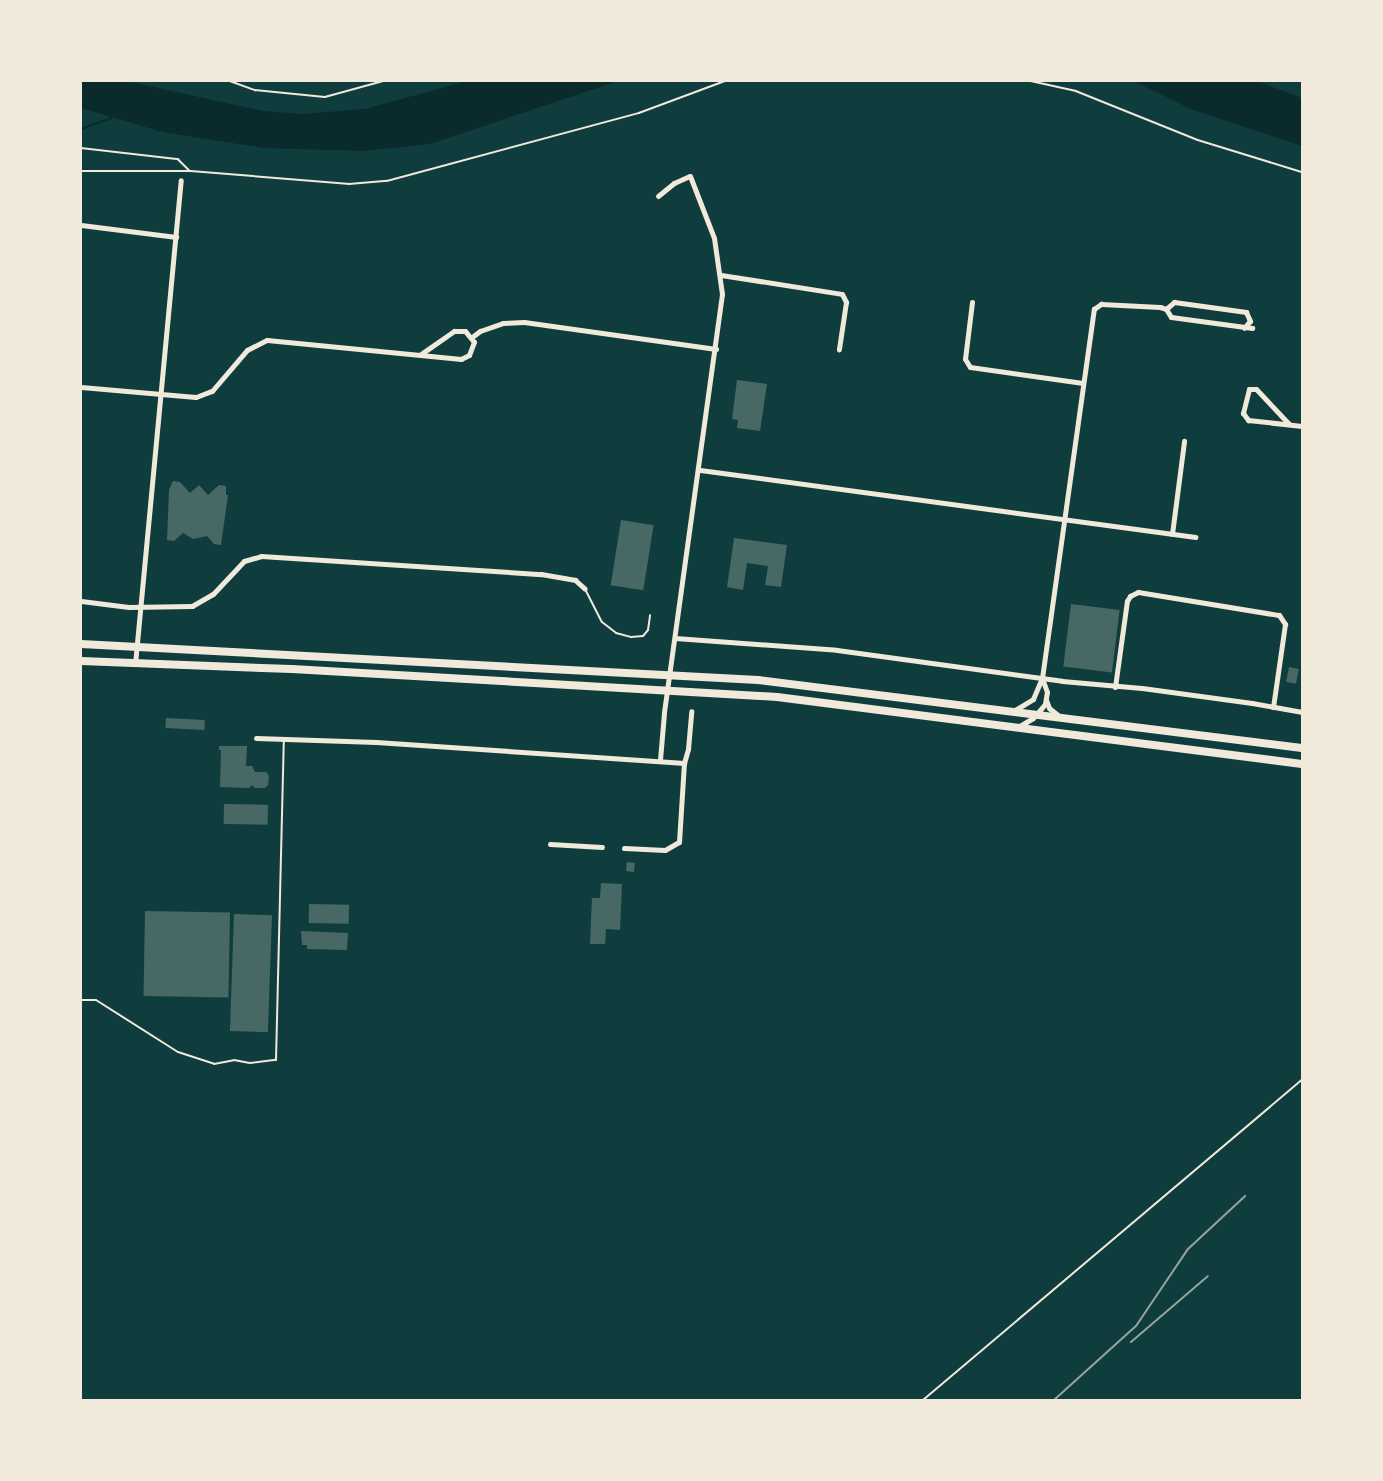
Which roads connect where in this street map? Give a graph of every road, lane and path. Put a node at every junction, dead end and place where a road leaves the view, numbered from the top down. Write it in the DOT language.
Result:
graph roads {
  1 [pos="230,81"];
  2 [pos="383,81"];
  3 [pos="725,81"];
  4 [pos="1031,81"];
  5 [pos="81,148"];
  6 [pos="81,171"];
  7 [pos="191,171"];
  8 [pos="1302,172"];
  9 [pos="181,180"];
  10 [pos="657,196"];
  11 [pos="81,225"];
  12 [pos="176,237"];
  13 [pos="721,275"];
  14 [pos="972,302"];
  15 [pos="1166,309"];
  16 [pos="1244,328"];
  17 [pos="1252,328"];
  18 [pos="472,337"];
  19 [pos="716,349"];
  20 [pos="839,349"];
  21 [pos="421,354"];
  22 [pos="1083,383"];
  23 [pos="81,387"];
  24 [pos="161,394"];
  25 [pos="1289,424"];
  26 [pos="1302,426"];
  27 [pos="1184,441"];
  28 [pos="700,470"];
  29 [pos="1063,518"];
  30 [pos="1172,534"];
  31 [pos="1195,537"];
  32 [pos="585,589"];
  33 [pos="81,601"];
  34 [pos="139,605"];
  35 [pos="650,615"];
  36 [pos="675,638"];
  37 [pos="81,644"];
  38 [pos="136,647"];
  39 [pos="81,661"];
  40 [pos="135,664"];
  41 [pos="670,674"];
  42 [pos="1042,678"];
  43 [pos="1062,681"];
  44 [pos="1115,687"];
  45 [pos="668,690"];
  46 [pos="1047,692"];
  47 [pos="1046,700"];
  48 [pos="1273,707"];
  49 [pos="1015,710"];
  50 [pos="691,711"];
  51 [pos="1302,712"];
  52 [pos="1037,714"];
  53 [pos="1062,718"];
  54 [pos="1018,727"];
  55 [pos="256,738"];
  56 [pos="284,739"];
  57 [pos="1302,748"];
  58 [pos="660,760"];
  59 [pos="684,763"];
  60 [pos="1302,764"];
  61 [pos="550,844"];
  62 [pos="602,847"];
  63 [pos="624,848"];
  64 [pos="81,1000"];
  65 [pos="1302,1080"];
  66 [pos="923,1400"];
  1 -- 2 [label="path"];
  3 -- 7 [label="path"];
  4 -- 8 [label="path"];
  5 -- 7 [label="path"];
  6 -- 7 [label="path"];
  9 -- 12 [label="street"];
  10 -- 13 [label="street"];
  11 -- 12 [label="street"];
  12 -- 24 [label="street"];
  13 -- 19 [label="street"];
  13 -- 20 [label="street"];
  14 -- 22 [label="street"];
  15 -- 16 [label="street"];
  15 -- 16 [label="street"];
  15 -- 22 [label="street"];
  16 -- 17 [label="street"];
  18 -- 19 [label="street"];
  18 -- 21 [label="street"];
  18 -- 21 [label="street"];
  19 -- 28 [label="street"];
  21 -- 24 [label="street"];
  22 -- 29 [label="street"];
  23 -- 24 [label="street"];
  24 -- 34 [label="street"];
  25 -- 25 [label="street"];
  25 -- 26 [label="street"];
  27 -- 30 [label="street"];
  28 -- 29 [label="street"];
  28 -- 36 [label="street"];
  29 -- 30 [label="street"];
  29 -- 42 [label="street"];
  30 -- 31 [label="street"];
  32 -- 34 [label="street"];
  32 -- 35 [label="lane"];
  33 -- 34 [label="street"];
  34 -- 38 [label="street"];
  36 -- 41 [label="street"];
  36 -- 42 [label="street"];
  37 -- 38 [label="main road"];
  38 -- 40 [label="street"];
  38 -- 41 [label="main road"];
  39 -- 40 [label="main road"];
  40 -- 45 [label="main road"];
  41 -- 45 [label="street"];
  41 -- 49 [label="main road"];
  42 -- 43 [label="street"];
  42 -- 46 [label="street"];
  42 -- 49 [label="street"];
  43 -- 44 [label="street"];
  43 -- 46 [label="street"];
  44 -- 48 [label="street"];
  44 -- 48 [label="street"];
  45 -- 54 [label="main road"];
  45 -- 58 [label="street"];
  46 -- 47 [label="street"];
  47 -- 52 [label="street"];
  47 -- 53 [label="street"];
  48 -- 51 [label="street"];
  49 -- 52 [label="main road"];
  50 -- 59 [label="street"];
  52 -- 53 [label="main road"];
  52 -- 54 [label="street"];
  53 -- 57 [label="main road"];
  54 -- 60 [label="main road"];
  55 -- 56 [label="street"];
  56 -- 58 [label="street"];
  56 -- 64 [label="lane"];
  58 -- 59 [label="street"];
  59 -- 63 [label="street"];
  61 -- 62 [label="street"];
  65 -- 66 [label="lane"];
}
